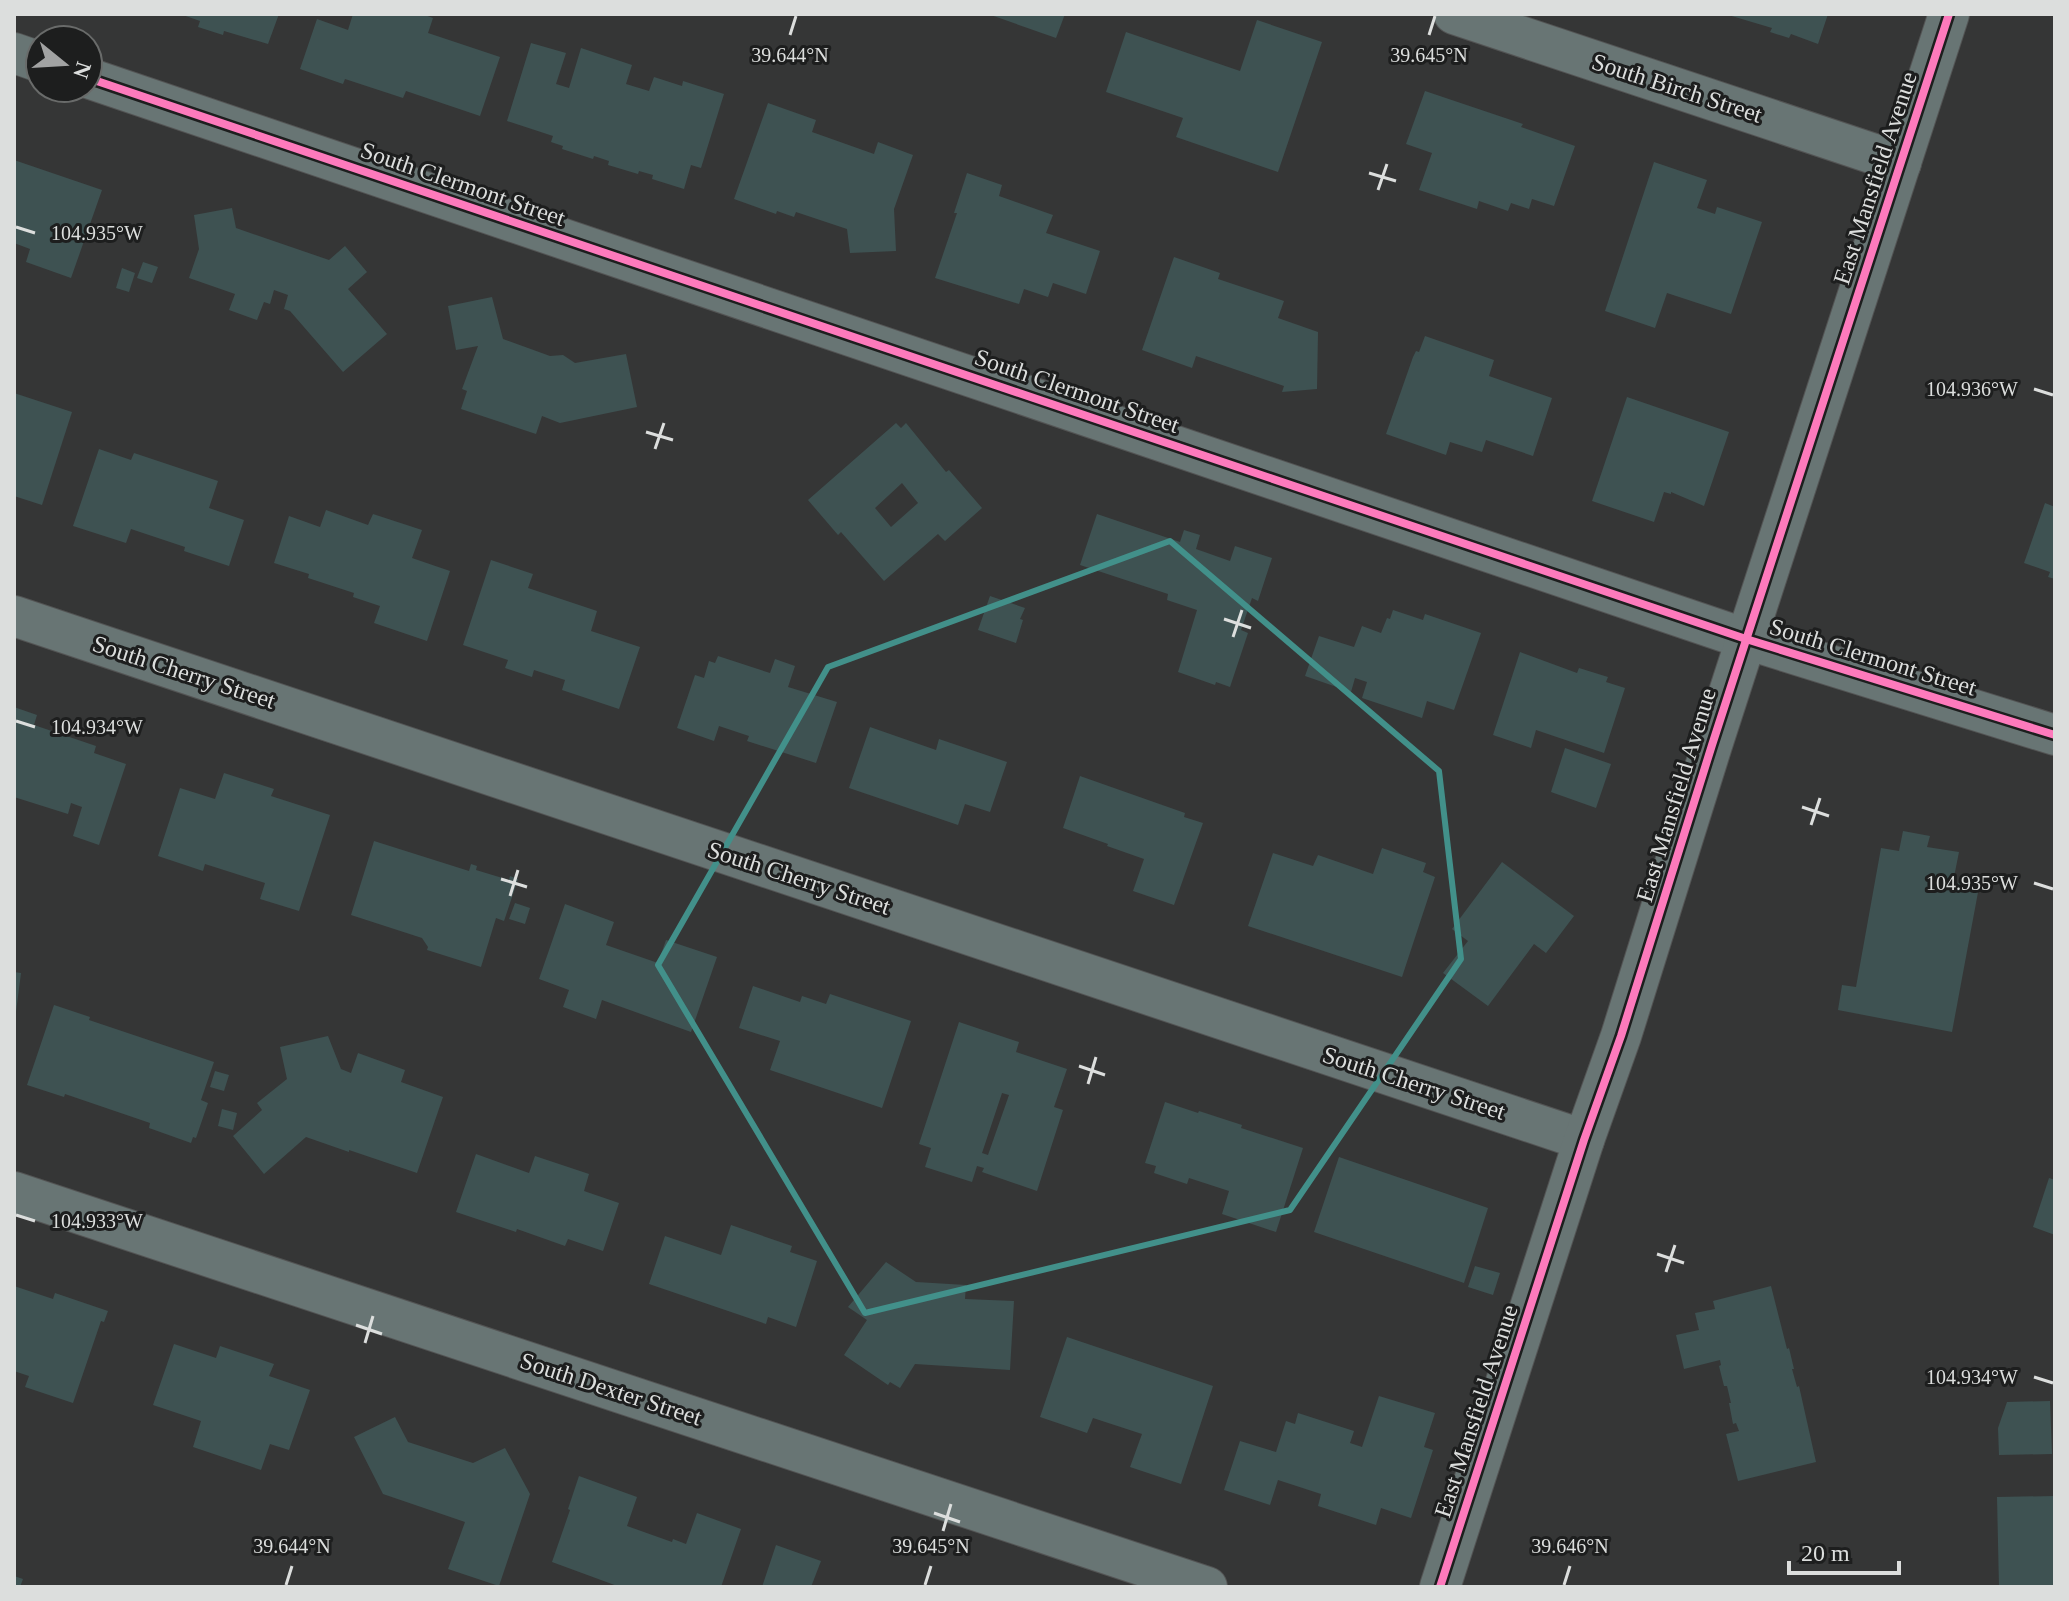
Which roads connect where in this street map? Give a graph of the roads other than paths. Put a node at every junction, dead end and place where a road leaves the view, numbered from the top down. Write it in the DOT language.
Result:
graph roads {
  1 [pos="1454,14"];
  2 [pos="1949,14"];
  3 [pos="104,83"];
  4 [pos="1901,163"];
  5 [pos="14,616"];
  6 [pos="1746,639"];
  7 [pos="2055,735"];
  8 [pos="1584,1140"];
  9 [pos="14,1192"];
  10 [pos="1207,1587"];
  11 [pos="1440,1587"];
  1 -- 4 [label="street, South Birch Street"];
  2 -- 4 [label="street, East Mansfield Avenue"];
  3 -- 6 [label="street, South Clermont Street"];
  4 -- 6 [label="street, East Mansfield Avenue"];
  5 -- 8 [label="street, South Cherry Street"];
  6 -- 7 [label="street, South Clermont Street"];
  6 -- 8 [label="street, East Mansfield Avenue"];
  8 -- 11 [label="street, East Mansfield Avenue"];
  9 -- 10 [label="street, South Dexter Street"];
}
